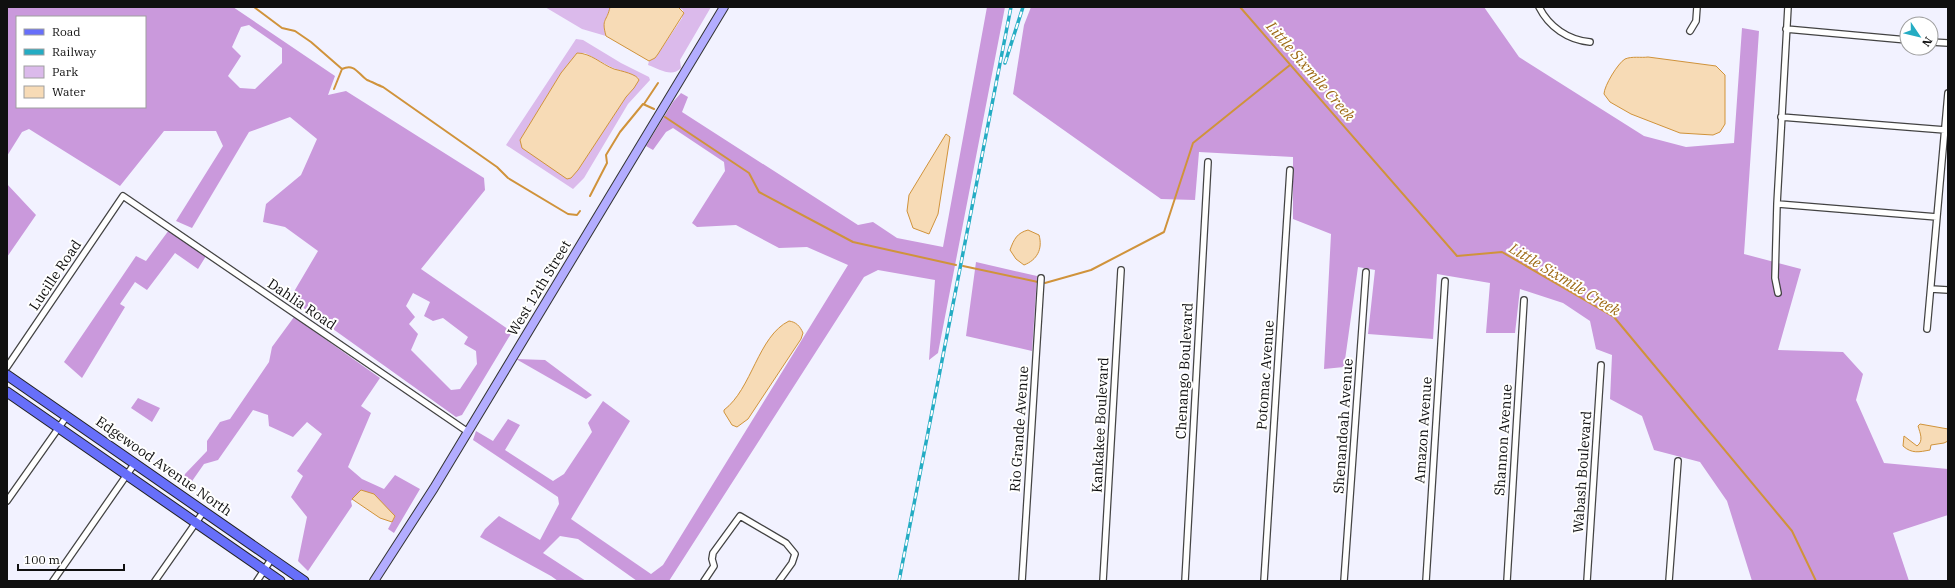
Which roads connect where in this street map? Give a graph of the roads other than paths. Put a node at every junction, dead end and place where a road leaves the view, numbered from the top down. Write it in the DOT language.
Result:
graph roads {
  1 [pos="724,7"];
  2 [pos="1539,7"];
  3 [pos="1697,7"];
  4 [pos="1788,7"];
  5 [pos="1786,30"];
  6 [pos="1690,31"];
  7 [pos="1899,39"];
  8 [pos="1590,42"];
  9 [pos="1948,93"];
  10 [pos="1781,117"];
  11 [pos="1945,130"];
  12 [pos="1208,162"];
  13 [pos="1290,170"];
  14 [pos="123,196"];
  15 [pos="1777,204"];
  16 [pos="1937,217"];
  17 [pos="1121,270"];
  18 [pos="1366,272"];
  19 [pos="1041,278"];
  20 [pos="1445,281"];
  21 [pos="1931,289"];
  22 [pos="1948,290"];
  23 [pos="1778,293"];
  24 [pos="1524,300"];
  25 [pos="1927,329"];
  26 [pos="1601,365"];
  27 [pos="7,367"];
  28 [pos="7,375"];
  29 [pos="7,392"];
  30 [pos="67,416"];
  31 [pos="58,428"];
  32 [pos="468,432"];
  33 [pos="1678,461"];
  34 [pos="135,463"];
  35 [pos="127,475"];
  36 [pos="7,501"];
  37 [pos="204,511"];
  38 [pos="196,523"];
  39 [pos="272,558"];
  40 [pos="264,570"];
  41 [pos="53,581"];
  42 [pos="155,581"];
  43 [pos="256,581"];
  44 [pos="280,581"];
  45 [pos="304,581"];
  46 [pos="374,581"];
  47 [pos="704,581"];
  48 [pos="779,581"];
  49 [pos="1022,581"];
  50 [pos="1104,581"];
  51 [pos="1185,581"];
  52 [pos="1264,581"];
  53 [pos="1344,581"];
  54 [pos="1426,581"];
  55 [pos="1507,581"];
  56 [pos="1587,581"];
  57 [pos="1669,581"];
  1 -- 32 [label="street, West 12th Street"];
  2 -- 8 [label="street"];
  3 -- 6 [label="street"];
  4 -- 5 [label="street"];
  5 -- 7 [label="street"];
  5 -- 10 [label="street"];
  9 -- 11 [label="street"];
  10 -- 11 [label="street"];
  10 -- 15 [label="street"];
  11 -- 16 [label="street"];
  12 -- 51 [label="street, Chenango Boulevard"];
  13 -- 52 [label="street, Potomac Avenue"];
  14 -- 27 [label="street, Lucille Road"];
  14 -- 32 [label="street, Dahlia Road"];
  15 -- 16 [label="street"];
  15 -- 23 [label="street"];
  16 -- 21 [label="street"];
  17 -- 50 [label="street, Kankakee Boulevard"];
  18 -- 53 [label="street, Shenandoah Avenue"];
  19 -- 49 [label="street, Rio Grande Avenue"];
  20 -- 54 [label="street, Amazon Avenue"];
  21 -- 22 [label="street"];
  21 -- 25 [label="street"];
  24 -- 55 [label="street, Shannon Avenue"];
  26 -- 56 [label="street, Wabash Boulevard"];
  28 -- 30 [label="main road, Edgewood Avenue North"];
  29 -- 31 [label="main road, Edgewood Avenue North"];
  30 -- 31 [label="street"];
  30 -- 34 [label="main road, Edgewood Avenue North"];
  31 -- 35 [label="main road, Edgewood Avenue North"];
  31 -- 36 [label="street"];
  32 -- 46 [label="street, West 12th Street"];
  33 -- 57 [label="street"];
  34 -- 35 [label="street"];
  34 -- 37 [label="main road, Edgewood Avenue North"];
  35 -- 38 [label="main road, Edgewood Avenue North"];
  35 -- 41 [label="street"];
  37 -- 38 [label="street"];
  37 -- 39 [label="main road, Edgewood Avenue North"];
  38 -- 40 [label="main road, Edgewood Avenue North"];
  38 -- 42 [label="street"];
  39 -- 40 [label="street"];
  39 -- 45 [label="main road, Edgewood Avenue North"];
  40 -- 43 [label="street"];
  40 -- 44 [label="main road, Edgewood Avenue North"];
  47 -- 48 [label="street"];
}
